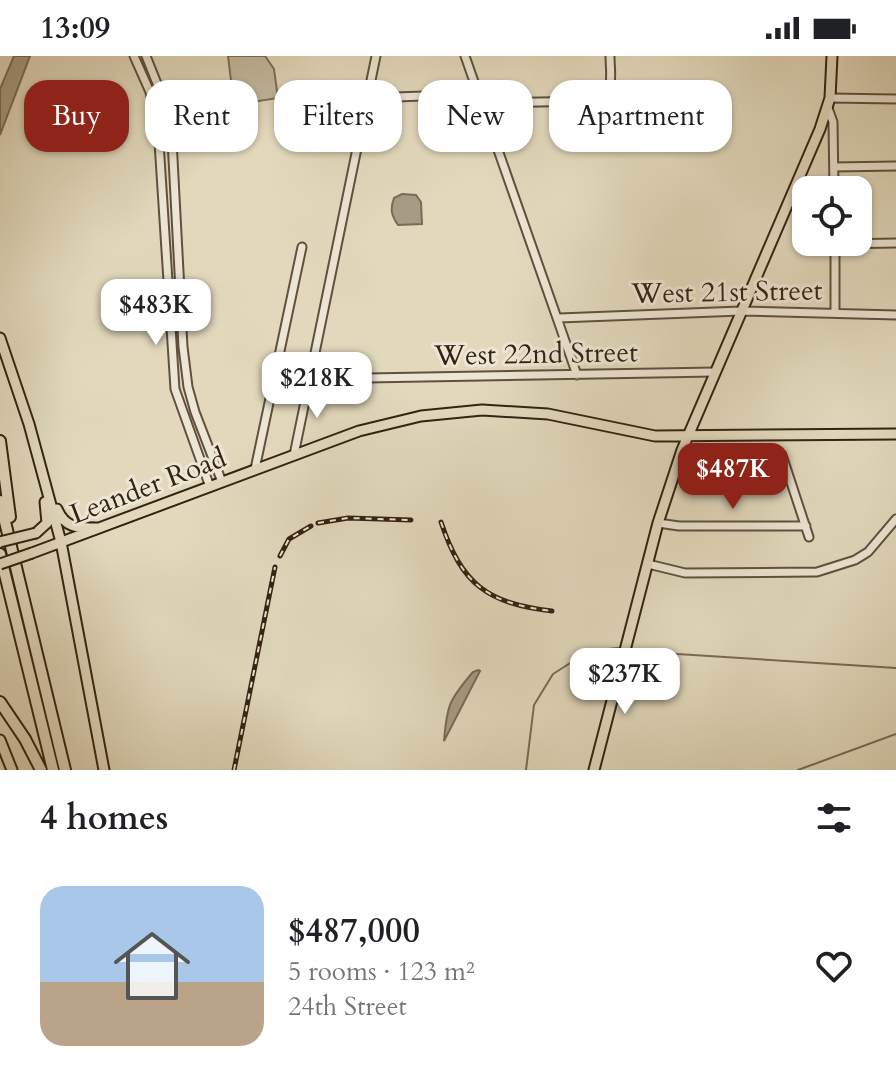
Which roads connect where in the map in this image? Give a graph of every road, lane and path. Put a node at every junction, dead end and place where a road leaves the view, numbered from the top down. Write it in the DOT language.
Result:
graph roads {
  1 [pos="134,56"];
  2 [pos="146,56"];
  3 [pos="376,56"];
  4 [pos="465,56"];
  5 [pos="610,56"];
  6 [pos="832,56"];
  7 [pos="156,80"];
  8 [pos="371,80"];
  9 [pos="474,80"];
  10 [pos="145,84"];
  11 [pos="896,99"];
  12 [pos="533,102"];
  13 [pos="829,103"];
  14 [pos="160,152"];
  15 [pos="172,152"];
  16 [pos="357,152"];
  17 [pos="500,152"];
  18 [pos="896,166"];
  19 [pos="834,167"];
  20 [pos="834,176"];
  21 [pos="163,194"];
  22 [pos="174,194"];
  23 [pos="872,243"];
  24 [pos="896,243"];
  25 [pos="302,247"];
  26 [pos="166,252"];
  27 [pos="178,252"];
  28 [pos="835,256"];
  29 [pos="741,311"];
  30 [pos="835,312"];
  31 [pos="896,315"];
  32 [pos="559,318"];
  33 [pos="170,333"];
  34 [pos="183,333"];
  35 [pos="0,338"];
  36 [pos="715,372"];
  37 [pos="577,375"];
  38 [pos="310,379"];
  39 [pos="188,387"];
  40 [pos="175,389"];
  41 [pos="896,434"];
  42 [pos="687,437"];
  43 [pos="0,441"];
  44 [pos="294,455"];
  45 [pos="782,455"];
  46 [pos="41,468"];
  47 [pos="255,469"];
  48 [pos="222,482"];
  49 [pos="210,487"];
  50 [pos="0,501"];
  51 [pos="896,519"];
  52 [pos="658,523"];
  53 [pos="806,526"];
  54 [pos="106,528"];
  55 [pos="6,530"];
  56 [pos="809,537"];
  57 [pos="0,542"];
  58 [pos="61,542"];
  59 [pos="0,554"];
  60 [pos="0,564"];
  61 [pos="648,564"];
  62 [pos="0,577"];
  63 [pos="19,635"];
  64 [pos="0,702"];
  65 [pos="0,740"];
  66 [pos="12,770"];
  67 [pos="41,770"];
  68 [pos="53,770"];
  69 [pos="68,770"];
  70 [pos="104,770"];
  71 [pos="594,770"];
  1 -- 10 [label="street"];
  2 -- 7 [label="street"];
  3 -- 8 [label="street"];
  4 -- 9 [label="street"];
  5 -- 12 [label="street"];
  6 -- 13 [label="main road"];
  11 -- 13 [label="street"];
  13 -- 19 [label="street"];
  13 -- 29 [label="main road"];
  14 -- 21 [label="street"];
  15 -- 22 [label="street"];
  16 -- 38 [label="street"];
  17 -- 32 [label="street"];
  18 -- 19 [label="street"];
  19 -- 20 [label="street"];
  21 -- 22 [label="street"];
  21 -- 26 [label="street"];
  22 -- 27 [label="street"];
  23 -- 24 [label="street"];
  25 -- 47 [label="street"];
  26 -- 27 [label="street"];
  26 -- 33 [label="street"];
  27 -- 34 [label="street"];
  28 -- 30 [label="street"];
  29 -- 30 [label="street, West 21st Street"];
  29 -- 32 [label="street, West 21st Street"];
  29 -- 36 [label="main road"];
  30 -- 31 [label="street, West 21st Street"];
  32 -- 37 [label="street"];
  33 -- 34 [label="street"];
  33 -- 40 [label="street"];
  34 -- 39 [label="street"];
  35 -- 46 [label="main road"];
  36 -- 37 [label="street, West 22nd Street"];
  36 -- 42 [label="main road"];
  37 -- 38 [label="street, West 22nd Street"];
  38 -- 44 [label="street"];
  39 -- 40 [label="street"];
  39 -- 48 [label="street"];
  40 -- 49 [label="street"];
  41 -- 42 [label="main road, Leander Road"];
  42 -- 44 [label="main road, Leander Road"];
  42 -- 52 [label="main road"];
  43 -- 55 [label="highway"];
  44 -- 47 [label="main road, Leander Road"];
  45 -- 53 [label="street"];
  46 -- 54 [label="main road"];
  46 -- 57 [label="main road, bridge"];
  46 -- 58 [label="main road"];
  47 -- 48 [label="main road, Leander Road"];
  48 -- 49 [label="main road, Leander Road"];
  49 -- 54 [label="main road, Leander Road"];
  50 -- 55 [label="highway"];
  51 -- 61 [label="street"];
  52 -- 53 [label="street"];
  52 -- 61 [label="main road"];
  53 -- 56 [label="street"];
  54 -- 58 [label="main road, Leander Road"];
  55 -- 69 [label="highway"];
  58 -- 60 [label="main road, Leander Road, bridge"];
  58 -- 70 [label="main road"];
  59 -- 63 [label="highway"];
  61 -- 71 [label="main road"];
  62 -- 63 [label="highway"];
  63 -- 68 [label="highway"];
  64 -- 67 [label="highway"];
  65 -- 66 [label="main road"];
}
